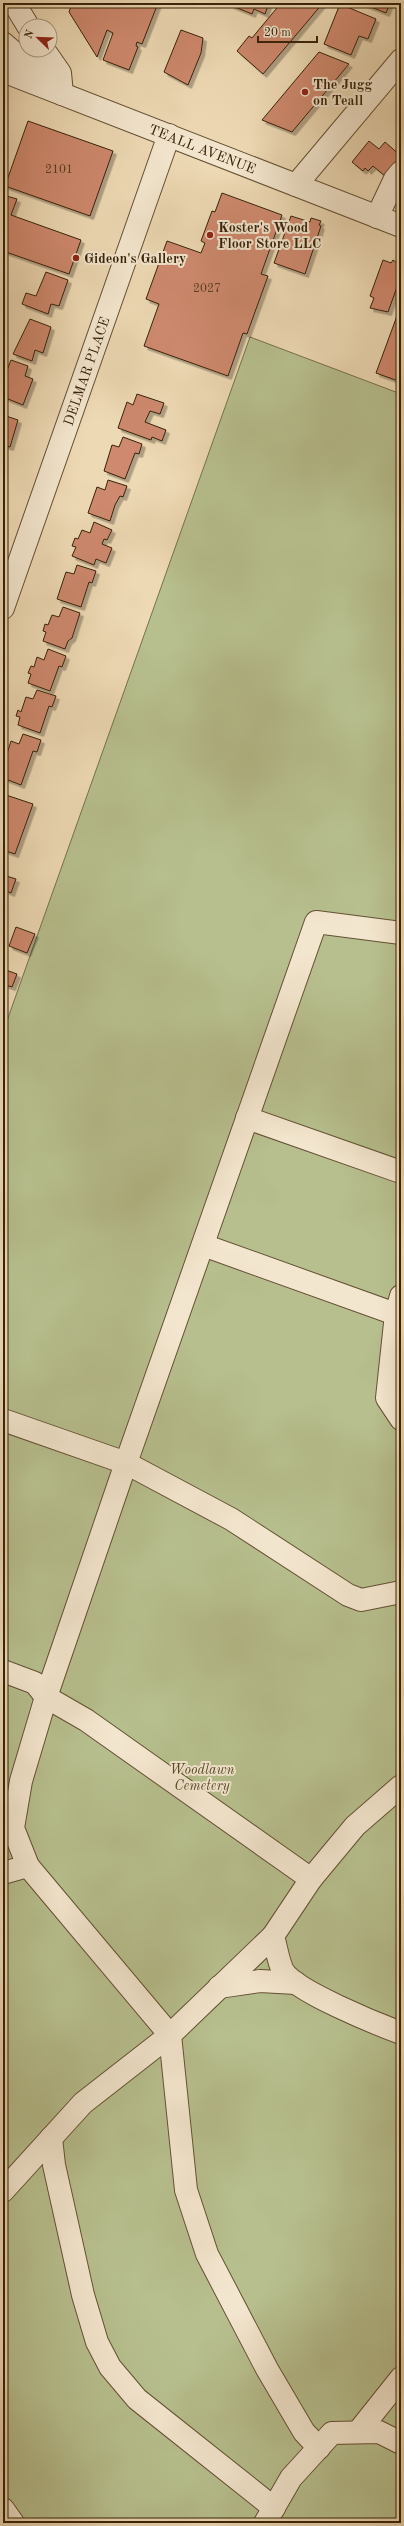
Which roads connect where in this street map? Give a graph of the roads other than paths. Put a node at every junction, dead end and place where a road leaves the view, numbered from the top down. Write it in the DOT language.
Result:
graph roads {
  1 [pos="14,3"];
  2 [pos="23,18"];
  3 [pos="3,43"];
  4 [pos="18,50"];
  5 [pos="32,58"];
  6 [pos="50,58"];
  7 [pos="401,60"];
  8 [pos="3,71"];
  9 [pos="62,94"];
  10 [pos="169,135"];
  11 [pos="401,172"];
  12 [pos="296,185"];
  13 [pos="377,217"];
  14 [pos="401,226"];
  15 [pos="3,608"];
  16 [pos="401,933"];
  17 [pos="247,1118"];
  18 [pos="401,1172"];
  19 [pos="203,1245"];
  20 [pos="399,1309"];
  21 [pos="3,1420"];
  22 [pos="401,1420"];
  23 [pos="126,1463"];
  24 [pos="401,1592"];
  25 [pos="3,1671"];
  26 [pos="46,1697"];
  27 [pos="401,1786"];
  28 [pos="28,1866"];
  29 [pos="3,1873"];
  30 [pos="311,1879"];
  31 [pos="273,1936"];
  32 [pos="296,1982"];
  33 [pos="219,1987"];
  34 [pos="401,2033"];
  35 [pos="170,2035"];
  36 [pos="51,2138"];
  37 [pos="3,2191"];
  38 [pos="401,2378"];
  39 [pos="358,2432"];
  40 [pos="401,2443"];
  41 [pos="319,2448"];
  42 [pos="3,2509"];
  43 [pos="270,2515"];
  44 [pos="13,2523"];
  1 -- 2 [label="street"];
  3 -- 4 [label="street"];
  5 -- 9 [label="street"];
  6 -- 9 [label="street"];
  7 -- 12 [label="street"];
  8 -- 9 [label="street, TEALL AVENUE"];
  9 -- 10 [label="street, TEALL AVENUE"];
  10 -- 12 [label="street, TEALL AVENUE"];
  10 -- 15 [label="street, DELMAR PLACE"];
  11 -- 13 [label="street"];
  12 -- 13 [label="street, TEALL AVENUE"];
  13 -- 14 [label="street, TEALL AVENUE"];
  16 -- 17 [label="street"];
  17 -- 18 [label="street"];
  17 -- 19 [label="street"];
  19 -- 20 [label="street"];
  19 -- 23 [label="street"];
  20 -- 22 [label="street"];
  21 -- 23 [label="street"];
  23 -- 24 [label="street"];
  23 -- 26 [label="street"];
  25 -- 26 [label="street"];
  26 -- 28 [label="street"];
  26 -- 30 [label="street"];
  27 -- 30 [label="street"];
  28 -- 29 [label="street"];
  28 -- 35 [label="street"];
  30 -- 31 [label="street"];
  31 -- 32 [label="street"];
  31 -- 33 [label="street"];
  32 -- 33 [label="street"];
  32 -- 34 [label="street"];
  33 -- 35 [label="street"];
  35 -- 36 [label="street"];
  35 -- 41 [label="street"];
  36 -- 37 [label="street"];
  36 -- 43 [label="street"];
  38 -- 39 [label="street"];
  39 -- 40 [label="street"];
  39 -- 41 [label="street"];
  41 -- 43 [label="street"];
  42 -- 44 [label="street"];
}
